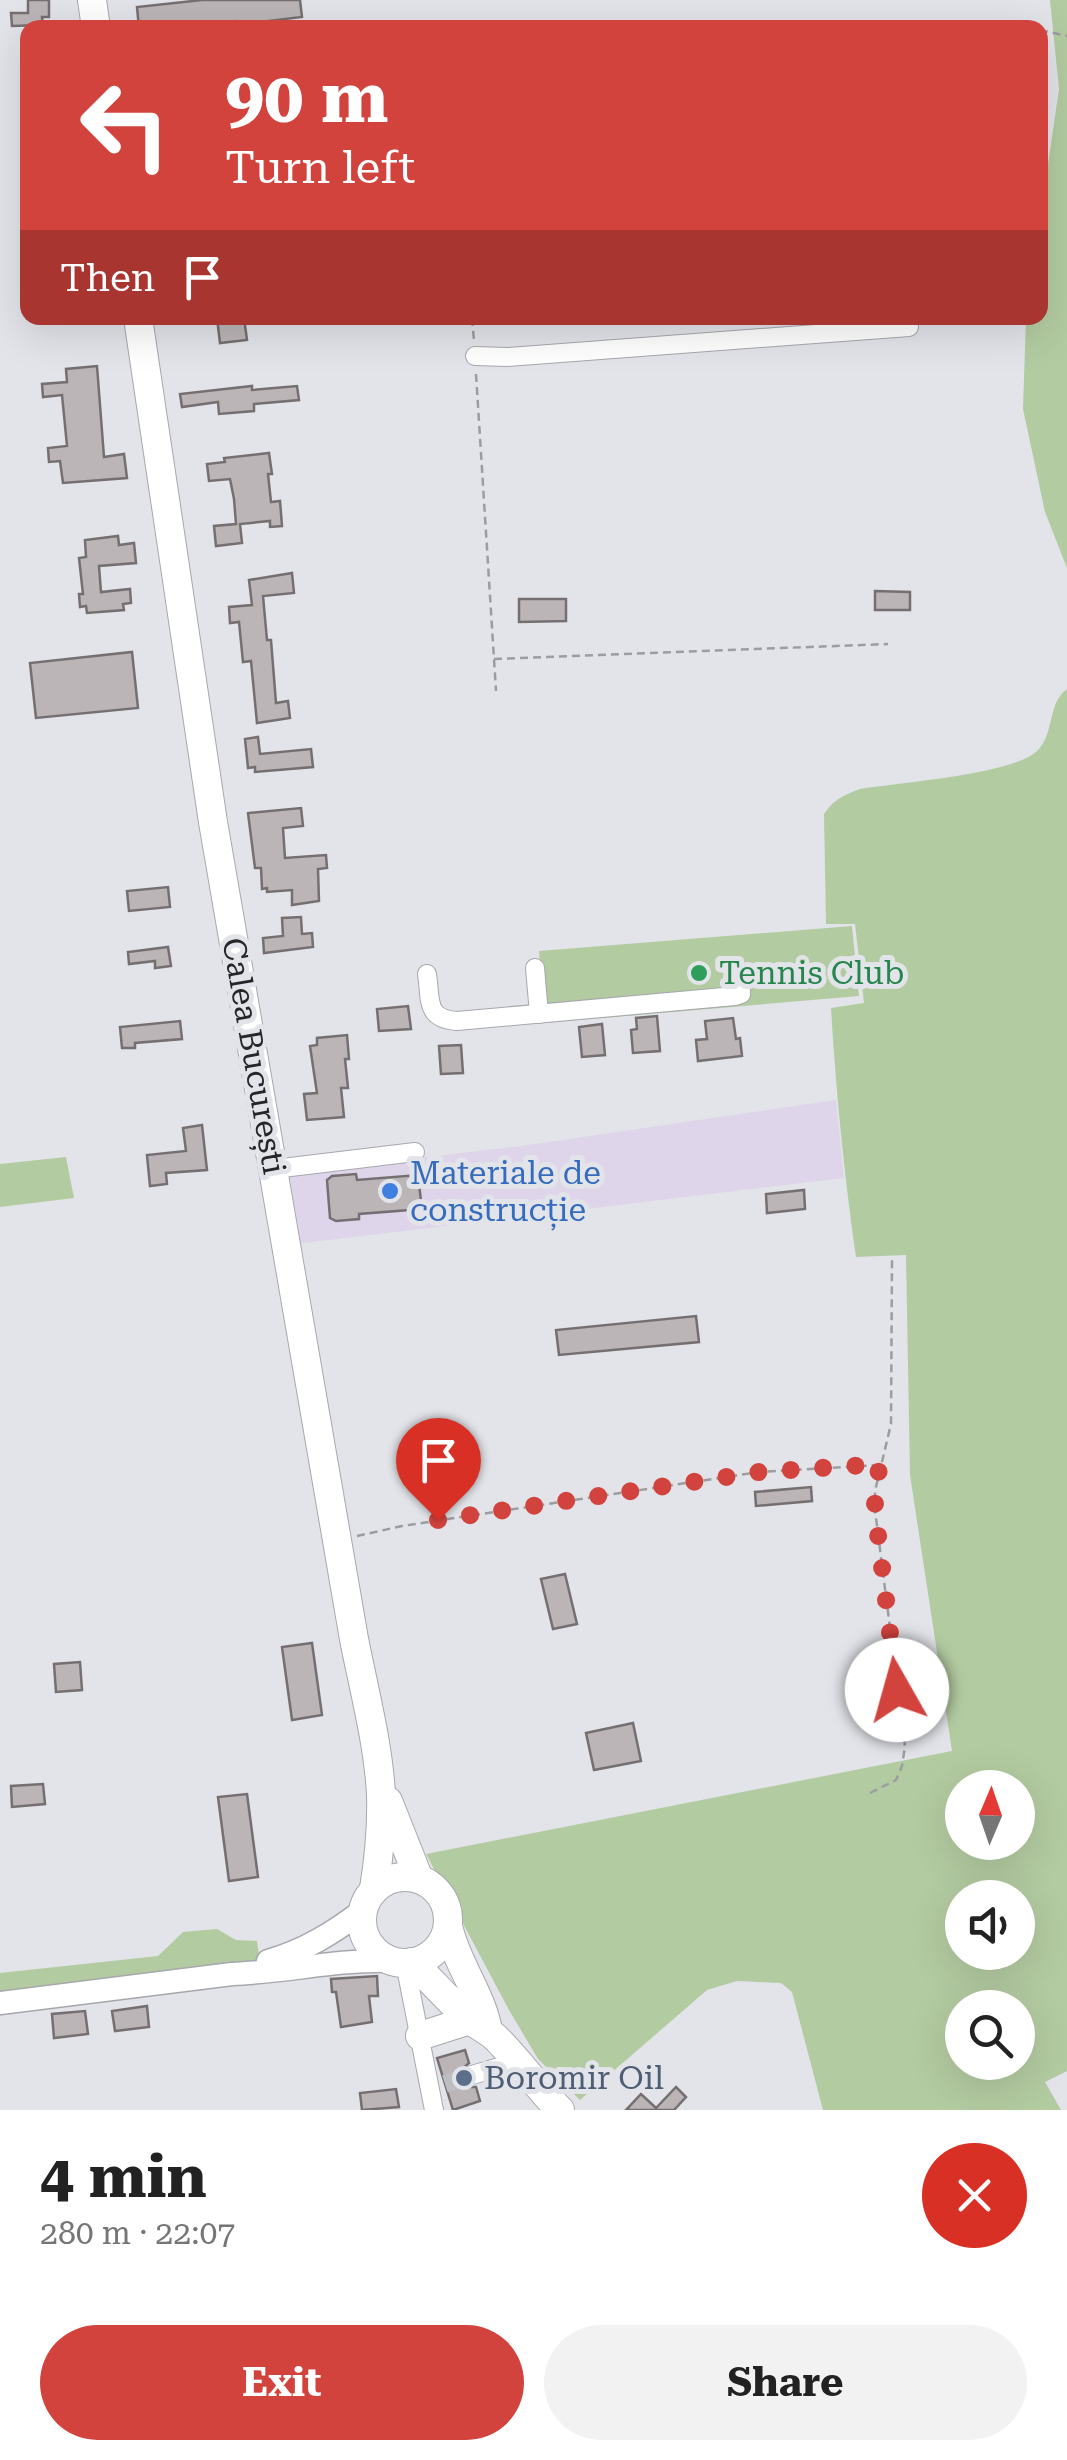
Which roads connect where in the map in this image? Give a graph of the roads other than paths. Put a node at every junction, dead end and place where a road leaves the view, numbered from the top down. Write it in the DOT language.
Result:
graph roads {
  1 [pos="139,325"];
  2 [pos="910,328"];
  3 [pos="475,356"];
  4 [pos="536,968"];
  5 [pos="427,974"];
  6 [pos="740,974"];
  7 [pos="539,1014"];
  8 [pos="414,1152"];
  9 [pos="274,1170"];
  10 [pos="381,1792"];
  11 [pos="419,1879"];
  12 [pos="368,1900"];
  13 [pos="448,1926"];
  14 [pos="403,1962"];
  15 [pos="232,1974"];
  16 [pos="0,2004"];
  17 [pos="479,2025"];
  18 [pos="420,2036"];
  19 [pos="516,2062"];
  20 [pos="472,2075"];
  21 [pos="434,2110"];
  22 [pos="560,2110"];
  1 -- 9 [label="highway, Calea București"];
  2 -- 3 [label="street"];
  4 -- 7 [label="street"];
  5 -- 7 [label="street"];
  6 -- 7 [label="street"];
  8 -- 9 [label="street"];
  9 -- 10 [label="highway, Calea București"];
  10 -- 11 [label="highway, Calea București"];
  10 -- 12 [label="highway, Calea București"];
  11 -- 12 [label="highway"];
  11 -- 13 [label="highway, Calea București"];
  12 -- 14 [label="highway"];
  12 -- 15 [label="main road"];
  13 -- 14 [label="highway"];
  13 -- 17 [label="highway, Calea București"];
  14 -- 15 [label="main road"];
  14 -- 17 [label="highway"];
  14 -- 18 [label="street"];
  15 -- 16 [label="main road"];
  17 -- 18 [label="highway"];
  17 -- 19 [label="highway"];
  18 -- 21 [label="street"];
  19 -- 20 [label="street"];
  19 -- 22 [label="highway"];
}
